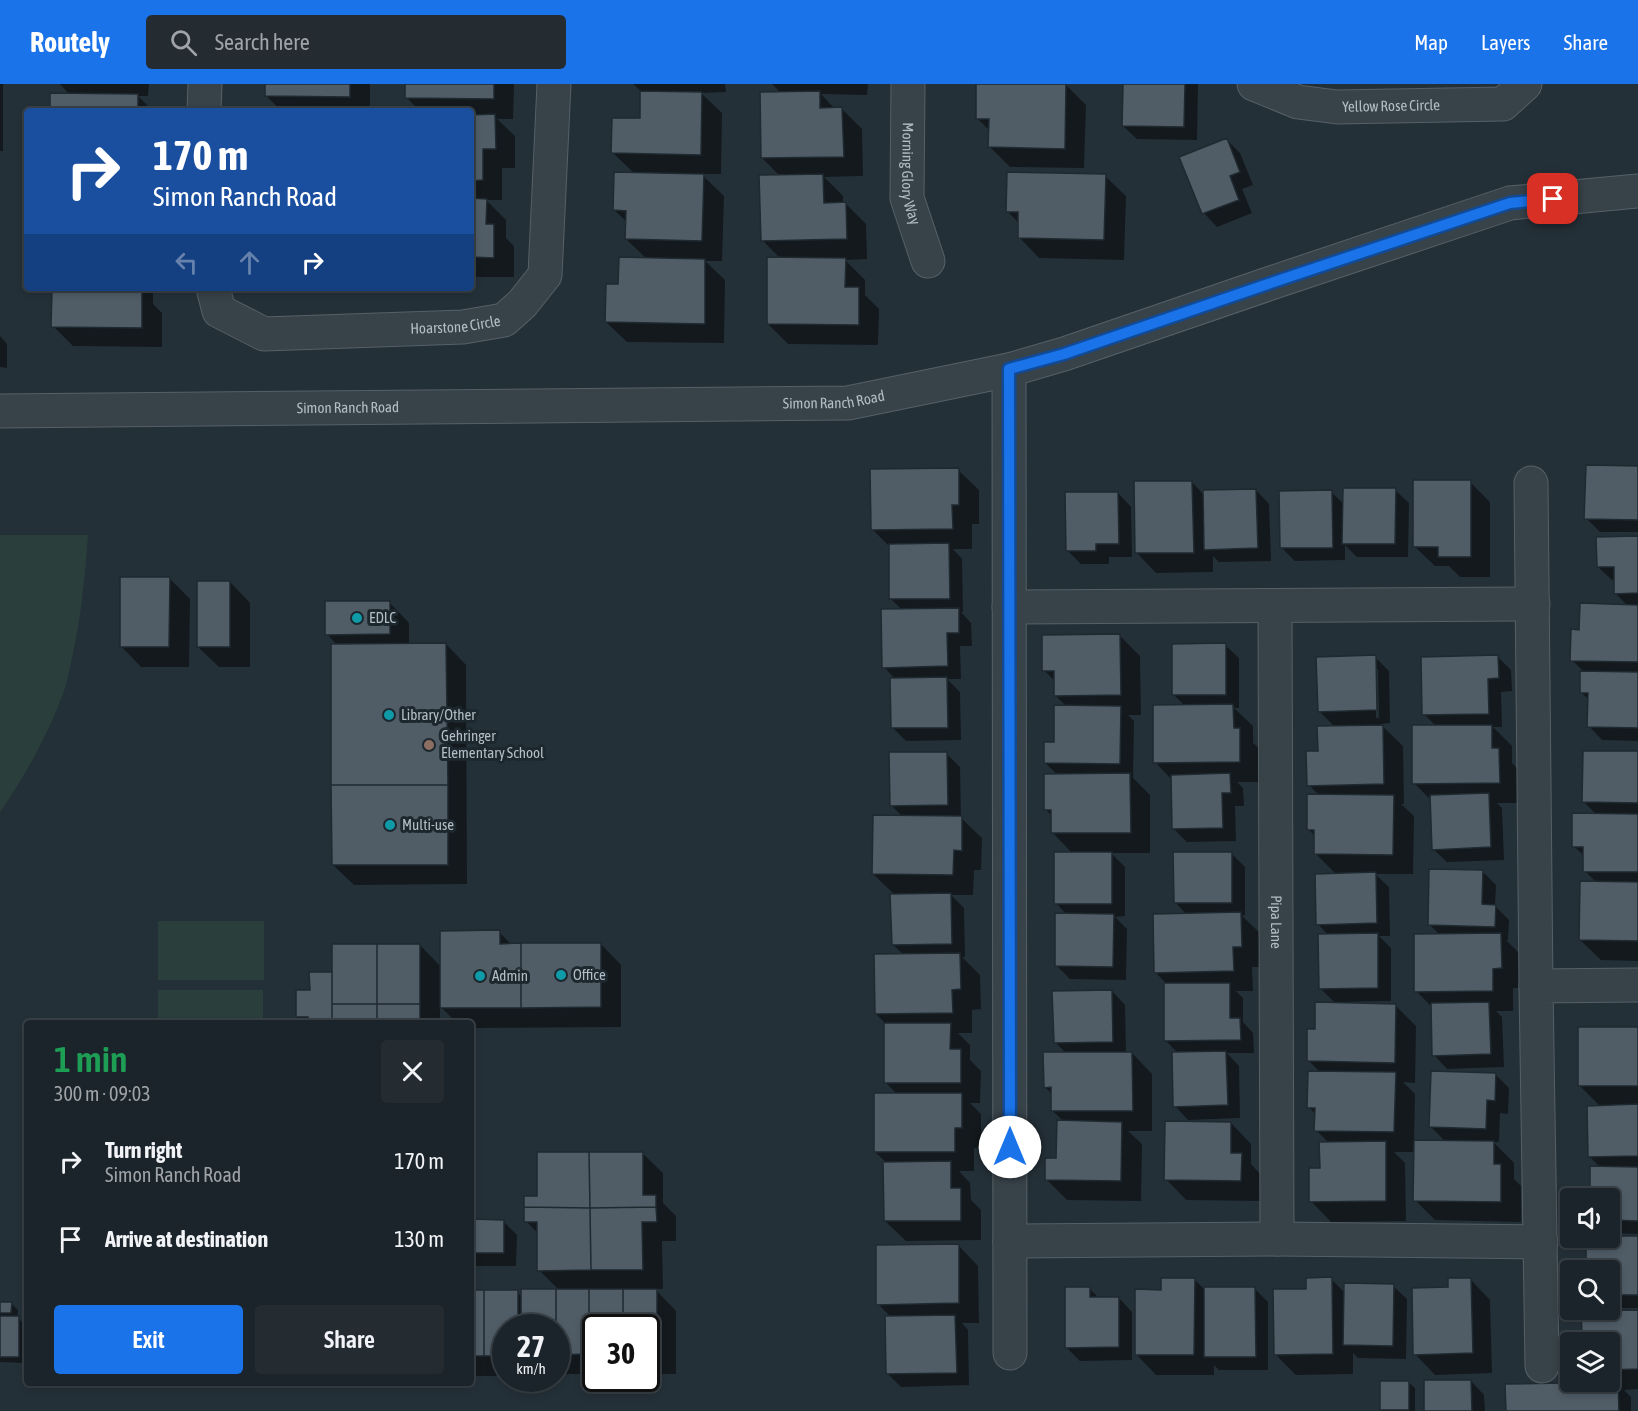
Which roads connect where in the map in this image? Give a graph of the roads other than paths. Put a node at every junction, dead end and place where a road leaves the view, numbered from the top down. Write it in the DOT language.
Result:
graph roads {
  1 [pos="205,84"];
  2 [pos="554,84"];
  3 [pos="908,84"];
  4 [pos="1254,84"];
  5 [pos="1525,84"];
  6 [pos="204,108"];
  7 [pos="1638,191"];
  8 [pos="928,261"];
  9 [pos="214,291"];
  10 [pos="1009,369"];
  11 [pos="0,411"];
  12 [pos="1531,483"];
  13 [pos="1533,604"];
  14 [pos="1275,606"];
  15 [pos="1009,607"];
  16 [pos="1638,985"];
  17 [pos="1536,986"];
  18 [pos="1277,1239"];
  19 [pos="1010,1241"];
  20 [pos="1541,1242"];
  21 [pos="1010,1353"];
  22 [pos="1542,1366"];
  1 -- 6 [label="street"];
  2 -- 9 [label="street, Hoarstone Circle"];
  3 -- 8 [label="street, Morning Glory Way"];
  4 -- 5 [label="street, Yellow Rose Circle"];
  7 -- 10 [label="street, Simon Ranch Road"];
  10 -- 11 [label="street, Simon Ranch Road"];
  10 -- 15 [label="street"];
  12 -- 13 [label="street"];
  13 -- 14 [label="street"];
  13 -- 17 [label="street"];
  14 -- 15 [label="street"];
  14 -- 18 [label="street, Pipa Lane"];
  15 -- 19 [label="street"];
  16 -- 17 [label="street"];
  17 -- 20 [label="street"];
  18 -- 19 [label="street"];
  18 -- 20 [label="street"];
  19 -- 21 [label="street"];
  20 -- 22 [label="street"];
}
